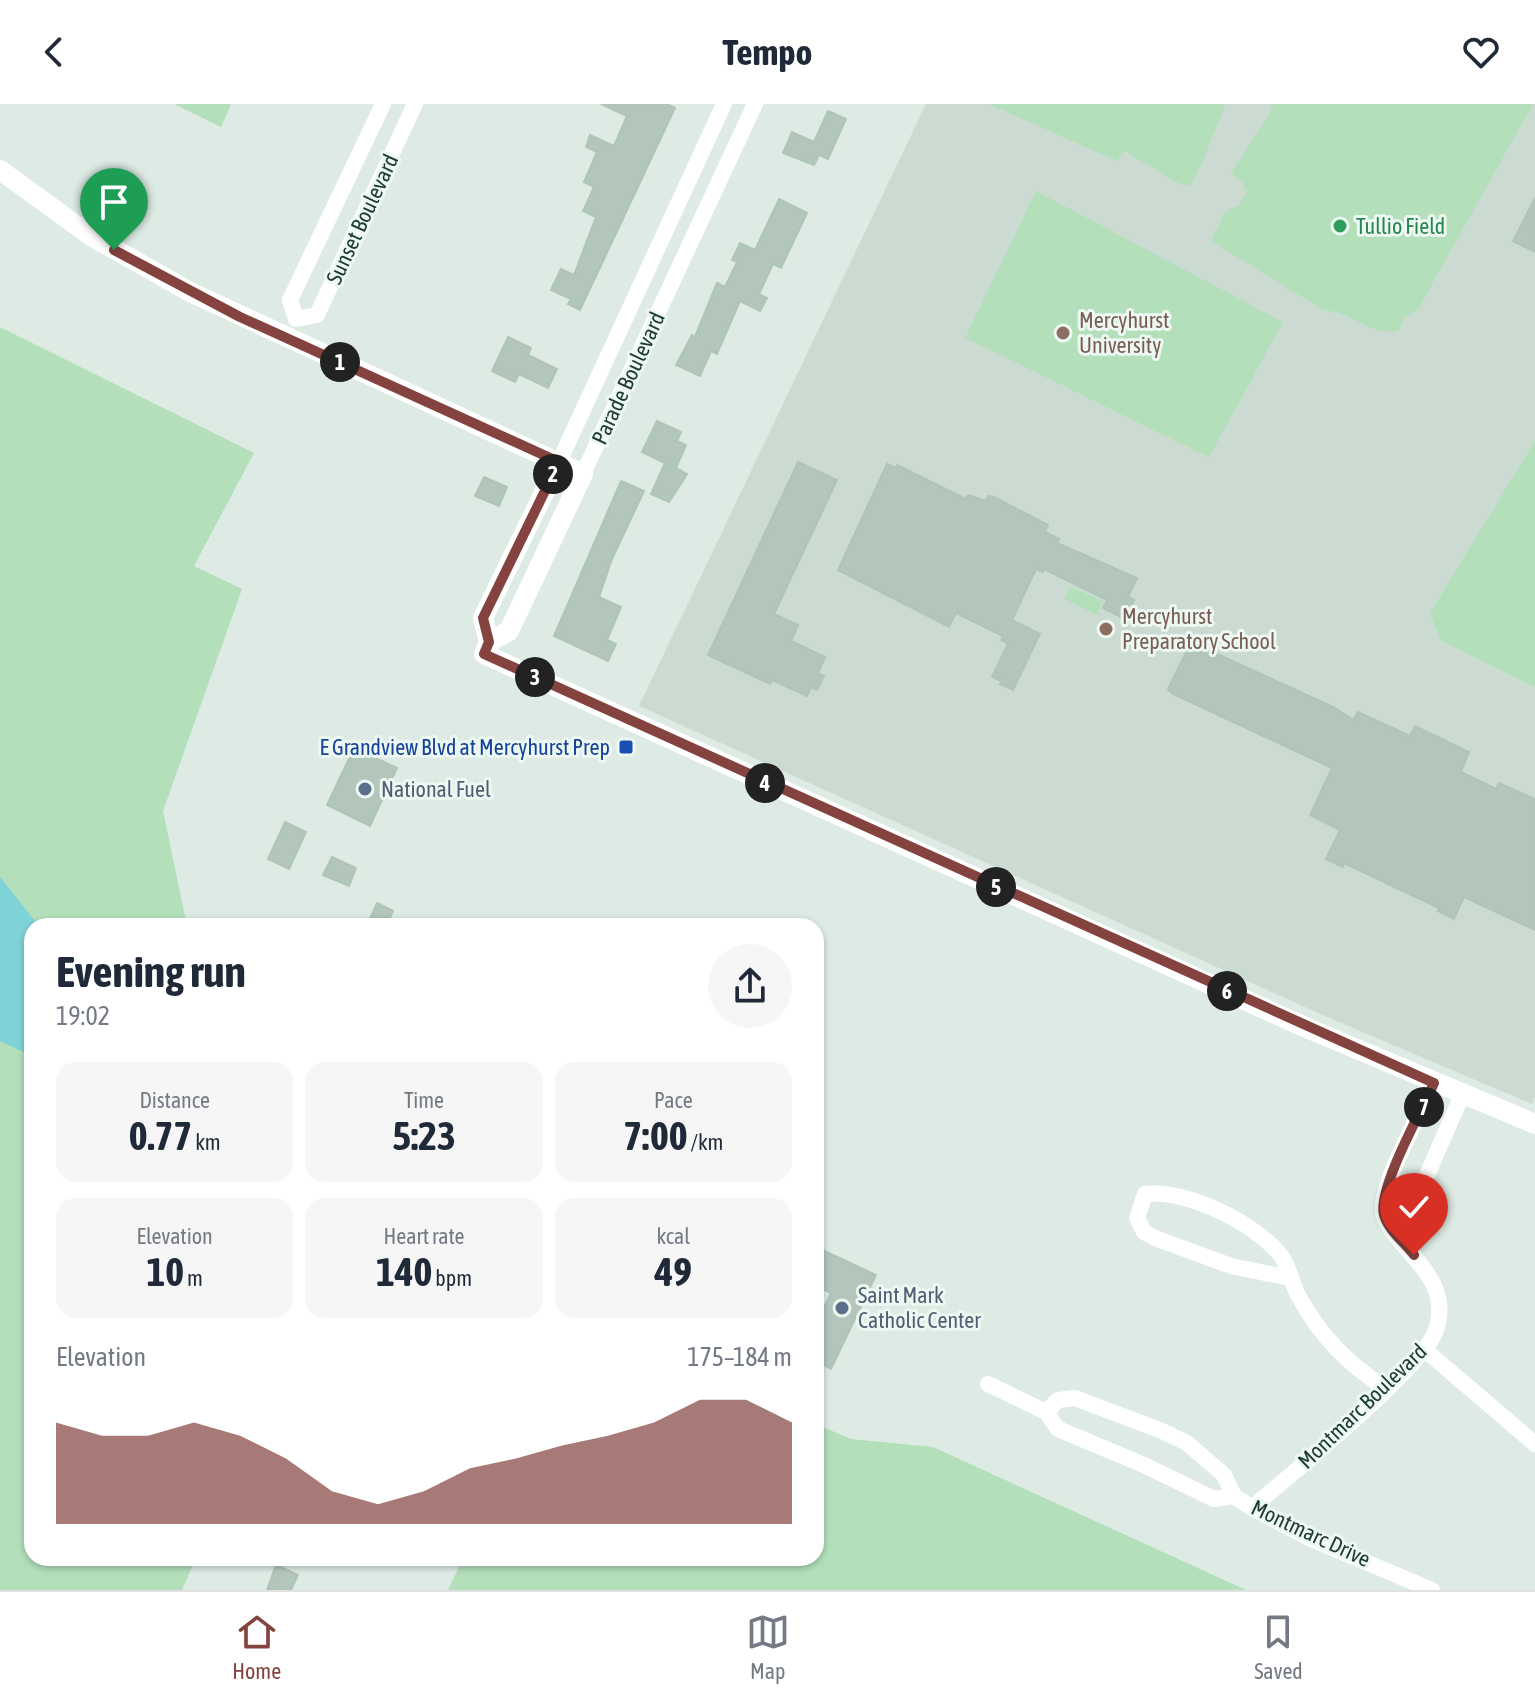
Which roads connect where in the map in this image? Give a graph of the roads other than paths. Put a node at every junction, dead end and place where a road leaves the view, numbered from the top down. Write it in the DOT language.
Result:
graph roads {
  1 [pos="383,104"];
  2 [pos="415,104"];
  3 [pos="724,104"];
  4 [pos="755,104"];
  5 [pos="0,170"];
  6 [pos="296,319"];
  7 [pos="285,338"];
  8 [pos="559,462"];
  9 [pos="583,474"];
  10 [pos="487,648"];
  11 [pos="1434,1083"];
  12 [pos="1462,1095"];
  13 [pos="1535,1124"];
  14 [pos="1408,1247"];
  15 [pos="1290,1278"];
  16 [pos="1425,1350"];
  17 [pos="988,1384"];
  18 [pos="1385,1388"];
  19 [pos="1046,1412"];
  20 [pos="1535,1444"];
  21 [pos="1234,1496"];
  22 [pos="1252,1508"];
  23 [pos="1432,1590"];
  1 -- 6 [label="street, Sunset Boulevard"];
  2 -- 6 [label="street, Sunset Boulevard"];
  3 -- 8 [label="street, Parade Boulevard"];
  4 -- 9 [label="street, Parade Boulevard"];
  5 -- 7 [label="street"];
  6 -- 7 [label="street, Sunset Boulevard"];
  7 -- 8 [label="street"];
  8 -- 9 [label="street"];
  8 -- 10 [label="street, Parade Boulevard"];
  9 -- 10 [label="street, Parade Boulevard"];
  10 -- 11 [label="street"];
  11 -- 12 [label="street"];
  11 -- 14 [label="street, Montmarc Boulevard"];
  12 -- 13 [label="street"];
  12 -- 14 [label="street"];
  14 -- 16 [label="street, Montmarc Boulevard"];
  15 -- 15 [label="street"];
  15 -- 18 [label="street"];
  16 -- 18 [label="street, Montmarc Boulevard"];
  16 -- 20 [label="street"];
  17 -- 19 [label="street, Montmarc Drive"];
  18 -- 22 [label="street, Montmarc Boulevard"];
  19 -- 21 [label="street, Montmarc Drive"];
  19 -- 21 [label="street, Montmarc Drive"];
  21 -- 22 [label="street, Montmarc Drive"];
  22 -- 23 [label="street, Montmarc Drive"];
}
